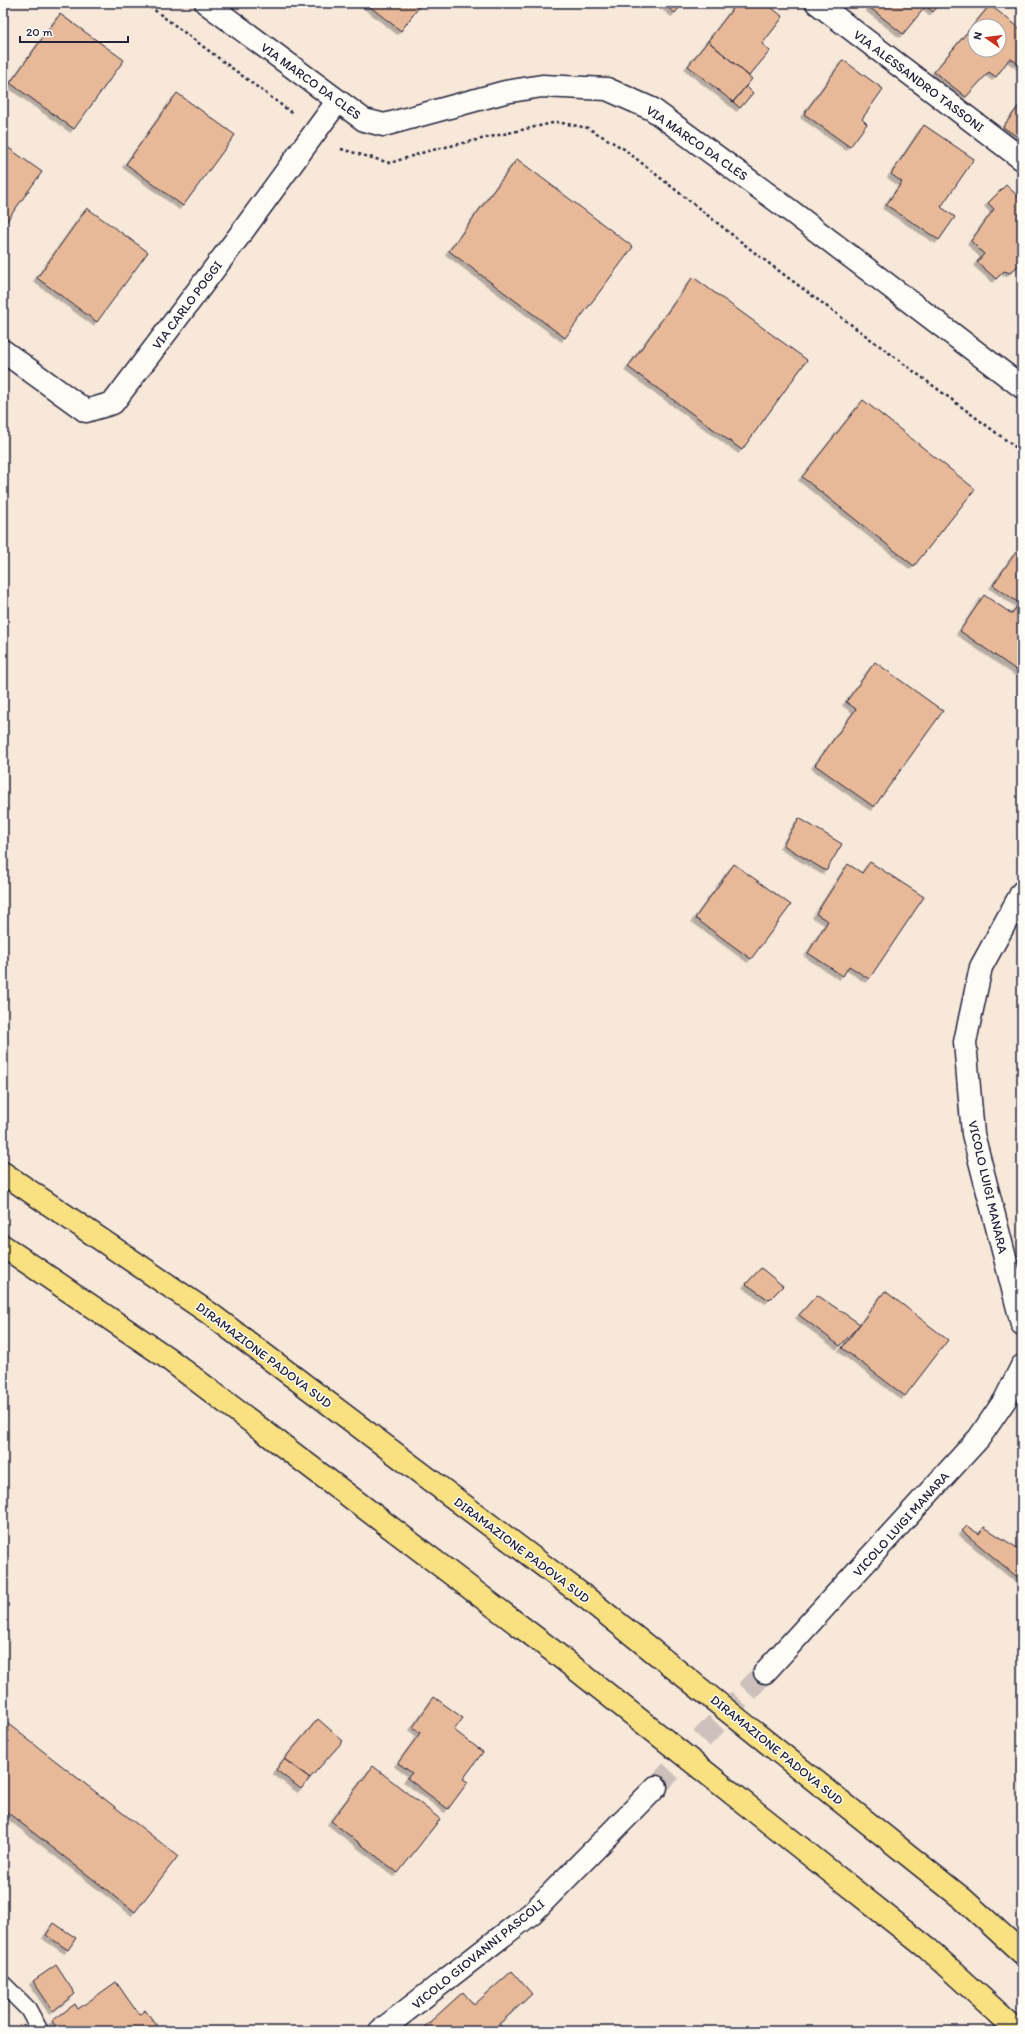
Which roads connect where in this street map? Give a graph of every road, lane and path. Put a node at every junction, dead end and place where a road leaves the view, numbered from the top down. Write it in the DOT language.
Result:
graph roads {
  1 [pos="145,3"];
  2 [pos="817,3"];
  3 [pos="219,7"];
  4 [pos="337,102"];
  5 [pos="294,115"];
  6 [pos="341,149"];
  7 [pos="1022,159"];
  8 [pos="3,351"];
  9 [pos="1022,387"];
  10 [pos="1022,452"];
  11 [pos="1022,892"];
  12 [pos="3,1173"];
  13 [pos="3,1246"];
  14 [pos="1022,1324"];
  15 [pos="1022,1366"];
  16 [pos="765,1672"];
  17 [pos="656,1787"];
  18 [pos="1022,1953"];
  19 [pos="3,1984"];
  20 [pos="40,2031"];
  21 [pos="380,2031"];
  22 [pos="1018,2031"];
  1 -- 5 [label="path"];
  2 -- 7 [label="street, VIA ALESSANDRO TASSONI"];
  3 -- 4 [label="street, VIA MARCO DA CLES"];
  4 -- 8 [label="street, VIA CARLO POGGI"];
  4 -- 9 [label="street, VIA MARCO DA CLES"];
  6 -- 10 [label="path"];
  11 -- 14 [label="street, VICOLO LUIGI MANARA"];
  12 -- 18 [label="highway, DIRAMAZIONE PADOVA SUD"];
  13 -- 22 [label="highway"];
  15 -- 16 [label="street, VICOLO LUIGI MANARA"];
  17 -- 21 [label="street, VICOLO GIOVANNI PASCOLI"];
  19 -- 20 [label="lane"];
}
